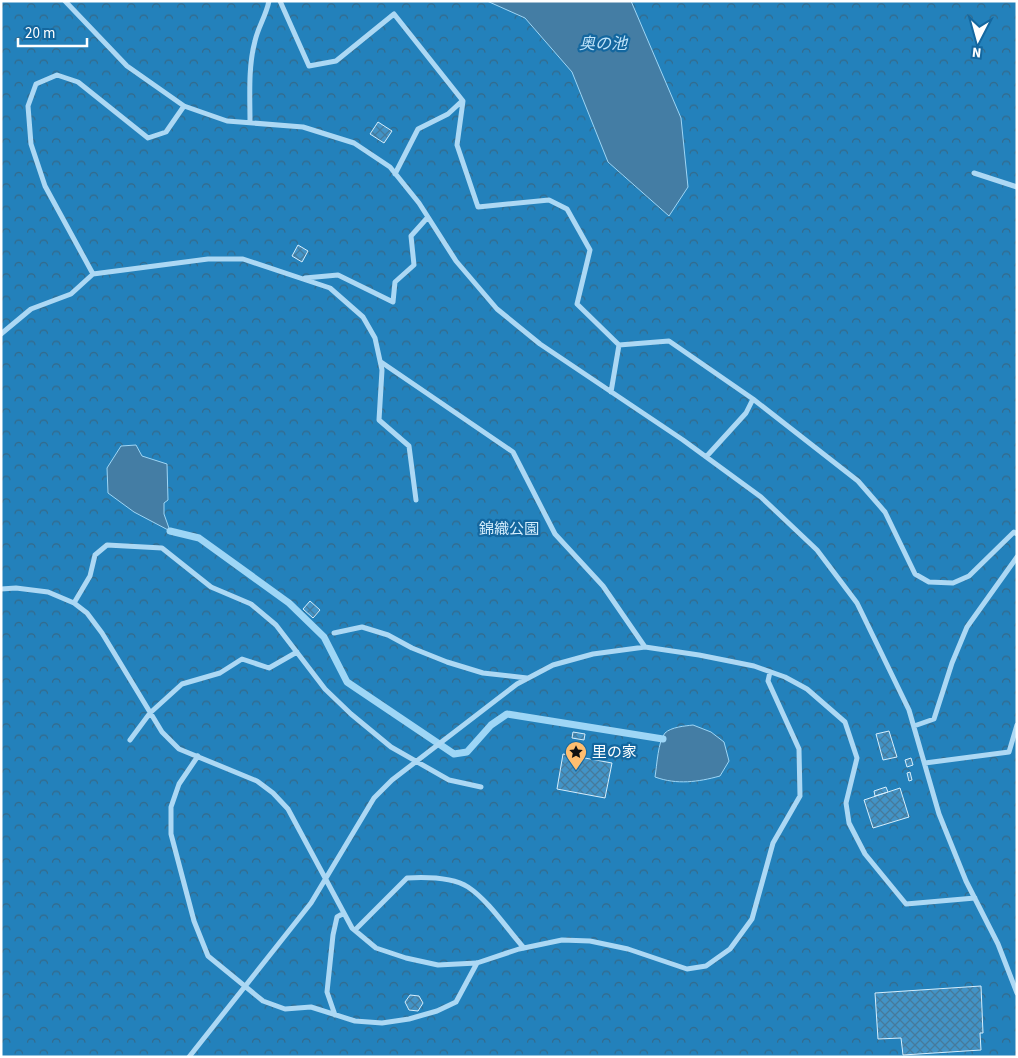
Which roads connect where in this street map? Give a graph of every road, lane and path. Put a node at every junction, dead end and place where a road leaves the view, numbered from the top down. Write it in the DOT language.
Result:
graph roads {
  1 [pos="66,1"];
  2 [pos="269,1"];
  3 [pos="280,1"];
  4 [pos="463,101"];
  5 [pos="184,106"];
  6 [pos="250,122"];
  7 [pos="974,173"];
  8 [pos="395,174"];
  9 [pos="1017,187"];
  10 [pos="428,217"];
  11 [pos="93,274"];
  12 [pos="302,279"];
  13 [pos="1,334"];
  14 [pos="619,345"];
  15 [pos="381,362"];
  16 [pos="611,392"];
  17 [pos="753,400"];
  18 [pos="706,457"];
  19 [pos="416,500"];
  20 [pos="1017,534"];
  21 [pos="1017,558"];
  22 [pos="1,589"];
  23 [pos="74,603"];
  24 [pos="334,633"];
  25 [pos="645,647"];
  26 [pos="297,652"];
  27 [pos="770,672"];
  28 [pos="527,678"];
  29 [pos="150,713"];
  30 [pos="1017,725"];
  31 [pos="914,726"];
  32 [pos="130,740"];
  33 [pos="198,756"];
  34 [pos="416,761"];
  35 [pos="925,763"];
  36 [pos="481,787"];
  37 [pos="325,879"];
  38 [pos="975,898"];
  39 [pos="344,913"];
  40 [pos="355,930"];
  41 [pos="524,948"];
  42 [pos="477,963"];
  43 [pos="245,987"];
  44 [pos="1017,993"];
  45 [pos="335,1015"];
  46 [pos="189,1057"];
  1 -- 5 [label="street"];
  2 -- 6 [label="street"];
  3 -- 4 [label="street"];
  4 -- 8 [label="street"];
  4 -- 14 [label="street"];
  5 -- 6 [label="street"];
  5 -- 11 [label="street"];
  6 -- 8 [label="street"];
  7 -- 9 [label="street"];
  8 -- 10 [label="street"];
  10 -- 12 [label="street"];
  10 -- 16 [label="street"];
  11 -- 12 [label="street"];
  11 -- 13 [label="street"];
  12 -- 15 [label="street"];
  14 -- 16 [label="street"];
  14 -- 17 [label="street"];
  15 -- 19 [label="street"];
  15 -- 25 [label="street"];
  16 -- 18 [label="street"];
  17 -- 18 [label="street"];
  17 -- 20 [label="street"];
  18 -- 31 [label="street"];
  21 -- 31 [label="street"];
  22 -- 23 [label="street"];
  23 -- 26 [label="street"];
  23 -- 29 [label="street"];
  24 -- 28 [label="street"];
  25 -- 27 [label="street"];
  25 -- 28 [label="street"];
  26 -- 29 [label="street"];
  26 -- 34 [label="street"];
  27 -- 38 [label="street"];
  27 -- 41 [label="street"];
  28 -- 34 [label="street"];
  29 -- 32 [label="street"];
  29 -- 33 [label="street"];
  30 -- 35 [label="street"];
  31 -- 35 [label="street"];
  33 -- 37 [label="street"];
  33 -- 43 [label="street"];
  34 -- 36 [label="street"];
  34 -- 37 [label="street"];
  35 -- 38 [label="street"];
  37 -- 39 [label="street"];
  37 -- 43 [label="street"];
  38 -- 44 [label="street"];
  39 -- 40 [label="street"];
  39 -- 45 [label="street"];
  40 -- 41 [label="street"];
  40 -- 42 [label="street"];
  41 -- 42 [label="street"];
  42 -- 45 [label="street"];
  43 -- 45 [label="street"];
  43 -- 46 [label="street"];
}
